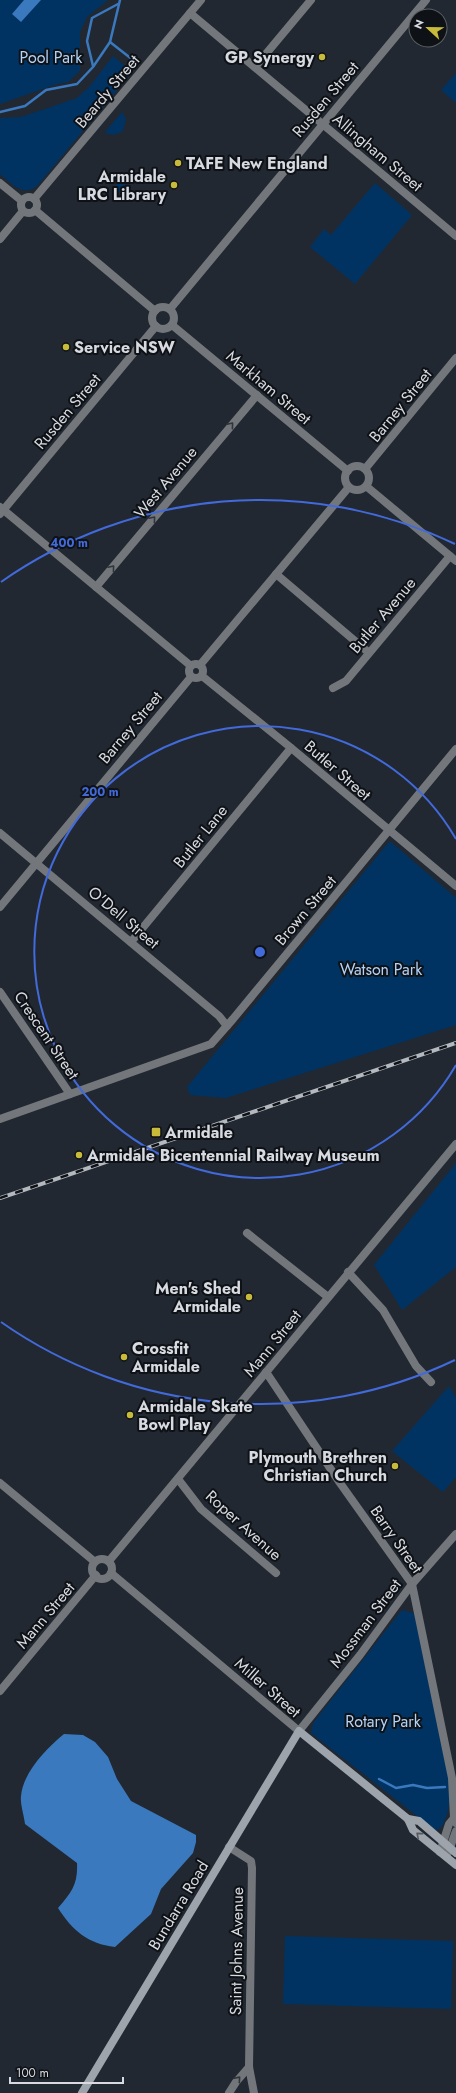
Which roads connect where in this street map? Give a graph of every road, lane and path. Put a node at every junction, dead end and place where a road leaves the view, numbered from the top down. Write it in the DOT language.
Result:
graph roads {
  1 [pos="201,0"];
  2 [pos="311,0"];
  3 [pos="426,0"];
  4 [pos="190,14"];
  5 [pos="255,67"];
  6 [pos="323,124"];
  7 [pos="0,182"];
  8 [pos="34,199"];
  9 [pos="22,201"];
  10 [pos="35,210"];
  11 [pos="23,211"];
  12 [pos="456,236"];
  13 [pos="0,239"];
  14 [pos="170,309"];
  15 [pos="155,311"];
  16 [pos="172,325"];
  17 [pos="156,326"];
  18 [pos="456,358"];
  19 [pos="257,395"];
  20 [pos="365,469"];
  21 [pos="348,471"];
  22 [pos="366,486"];
  23 [pos="349,487"];
  24 [pos="1,511"];
  25 [pos="453,558"];
  26 [pos="276,574"];
  27 [pos="96,587"];
  28 [pos="368,652"];
  29 [pos="200,665"];
  30 [pos="191,666"];
  31 [pos="202,676"];
  32 [pos="191,677"];
  33 [pos="333,688"];
  34 [pos="291,748"];
  35 [pos="456,749"];
  36 [pos="388,831"];
  37 [pos="0,833"];
  38 [pos="37,863"];
  39 [pos="456,886"];
  40 [pos="0,907"];
  41 [pos="131,942"];
  42 [pos="0,992"];
  43 [pos="227,1026"];
  44 [pos="70,1094"];
  45 [pos="0,1119"];
  46 [pos="456,1144"];
  47 [pos="247,1233"];
  48 [pos="348,1272"];
  49 [pos="328,1297"];
  50 [pos="266,1372"];
  51 [pos="432,1382"];
  52 [pos="178,1479"];
  53 [pos="0,1483"];
  54 [pos="456,1534"];
  55 [pos="109,1561"];
  56 [pos="95,1562"];
  57 [pos="276,1573"];
  58 [pos="111,1574"];
  59 [pos="96,1575"];
  60 [pos="412,1584"];
  61 [pos="0,1691"];
  62 [pos="299,1731"];
  63 [pos="408,1820"];
  64 [pos="455,1821"];
  65 [pos="456,1831"];
  66 [pos="229,1847"];
  67 [pos="450,1848"];
  68 [pos="443,1854"];
  69 [pos="456,1865"];
  70 [pos="249,2067"];
  71 [pos="82,2093"];
  72 [pos="229,2093"];
  73 [pos="254,2093"];
  1 -- 4 [label="street, Beardy Street"];
  2 -- 5 [label="street"];
  3 -- 6 [label="street, Rusden Street"];
  4 -- 5 [label="street, Allingham Street"];
  4 -- 8 [label="street, Beardy Street"];
  5 -- 6 [label="street, Allingham Street"];
  6 -- 12 [label="street, Allingham Street"];
  6 -- 14 [label="street, Rusden Street"];
  7 -- 9 [label="street"];
  8 -- 9 [label="street"];
  8 -- 10 [label="street"];
  9 -- 11 [label="street"];
  10 -- 11 [label="street"];
  10 -- 15 [label="street"];
  11 -- 13 [label="street"];
  14 -- 15 [label="street"];
  14 -- 16 [label="street"];
  15 -- 17 [label="street"];
  16 -- 17 [label="street"];
  16 -- 19 [label="street, Markham Street"];
  17 -- 24 [label="street, Rusden Street"];
  18 -- 20 [label="street, Barney Street"];
  19 -- 21 [label="street, Markham Street"];
  27 -- 19 [label="street, West Avenue, one-way"];
  20 -- 21 [label="street"];
  20 -- 22 [label="street"];
  21 -- 23 [label="street"];
  22 -- 23 [label="street"];
  22 -- 25 [label="street"];
  23 -- 26 [label="street"];
  24 -- 27 [label="street"];
  25 -- 28 [label="street, Butler Avenue"];
  26 -- 28 [label="street"];
  26 -- 29 [label="street"];
  27 -- 30 [label="street"];
  28 -- 33 [label="street, Butler Avenue"];
  29 -- 30 [label="street"];
  29 -- 31 [label="street"];
  30 -- 32 [label="street"];
  31 -- 32 [label="street"];
  31 -- 34 [label="street, Butler Street"];
  32 -- 38 [label="street, Barney Street"];
  34 -- 36 [label="street, Butler Street"];
  34 -- 41 [label="street, Butler Lane"];
  35 -- 36 [label="street, Brown Street"];
  36 -- 39 [label="street, Butler Street"];
  36 -- 43 [label="street, Brown Street"];
  37 -- 38 [label="street, O'Dell Street"];
  38 -- 40 [label="street, Barney Street"];
  38 -- 41 [label="street, O'Dell Street"];
  41 -- 43 [label="street, O'Dell Street"];
  42 -- 44 [label="street, Crescent Street"];
  43 -- 44 [label="street, Brown Street"];
  44 -- 45 [label="street, Brown Street"];
  46 -- 48 [label="street, Mann Street"];
  47 -- 49 [label="street"];
  48 -- 49 [label="street, Mann Street"];
  48 -- 51 [label="street"];
  49 -- 50 [label="street, Mann Street"];
  50 -- 52 [label="street, Mann Street"];
  50 -- 60 [label="street, Barry Street"];
  52 -- 55 [label="street, Mann Street"];
  52 -- 57 [label="street, Roper Avenue"];
  53 -- 56 [label="street"];
  54 -- 60 [label="street, Mossman Street"];
  55 -- 56 [label="street"];
  55 -- 58 [label="street"];
  56 -- 59 [label="street"];
  58 -- 59 [label="street"];
  58 -- 62 [label="street, Miller Street"];
  59 -- 61 [label="street, Mann Street"];
  60 -- 62 [label="street, Mossman Street"];
  60 -- 64 [label="street, Barry Street"];
  62 -- 63 [label="main road, Miller Street"];
  62 -- 66 [label="main road, Bundarra Road"];
  63 -- 67 [label="main road, Miller Street"];
  68 -- 63 [label="main road, Miller Street, one-way"];
  64 -- 67 [label="street, Barry Street"];
  65 -- 67 [label="street, Barry Street"];
  66 -- 70 [label="street, Saint Johns Avenue"];
  66 -- 71 [label="main road, Bundarra Road"];
  67 -- 68 [label="street, Barry Street"];
  68 -- 69 [label="main road, Miller Street"];
  72 -- 70 [label="street, one-way"];
  70 -- 73 [label="street, Saint Johns Avenue"];
}
